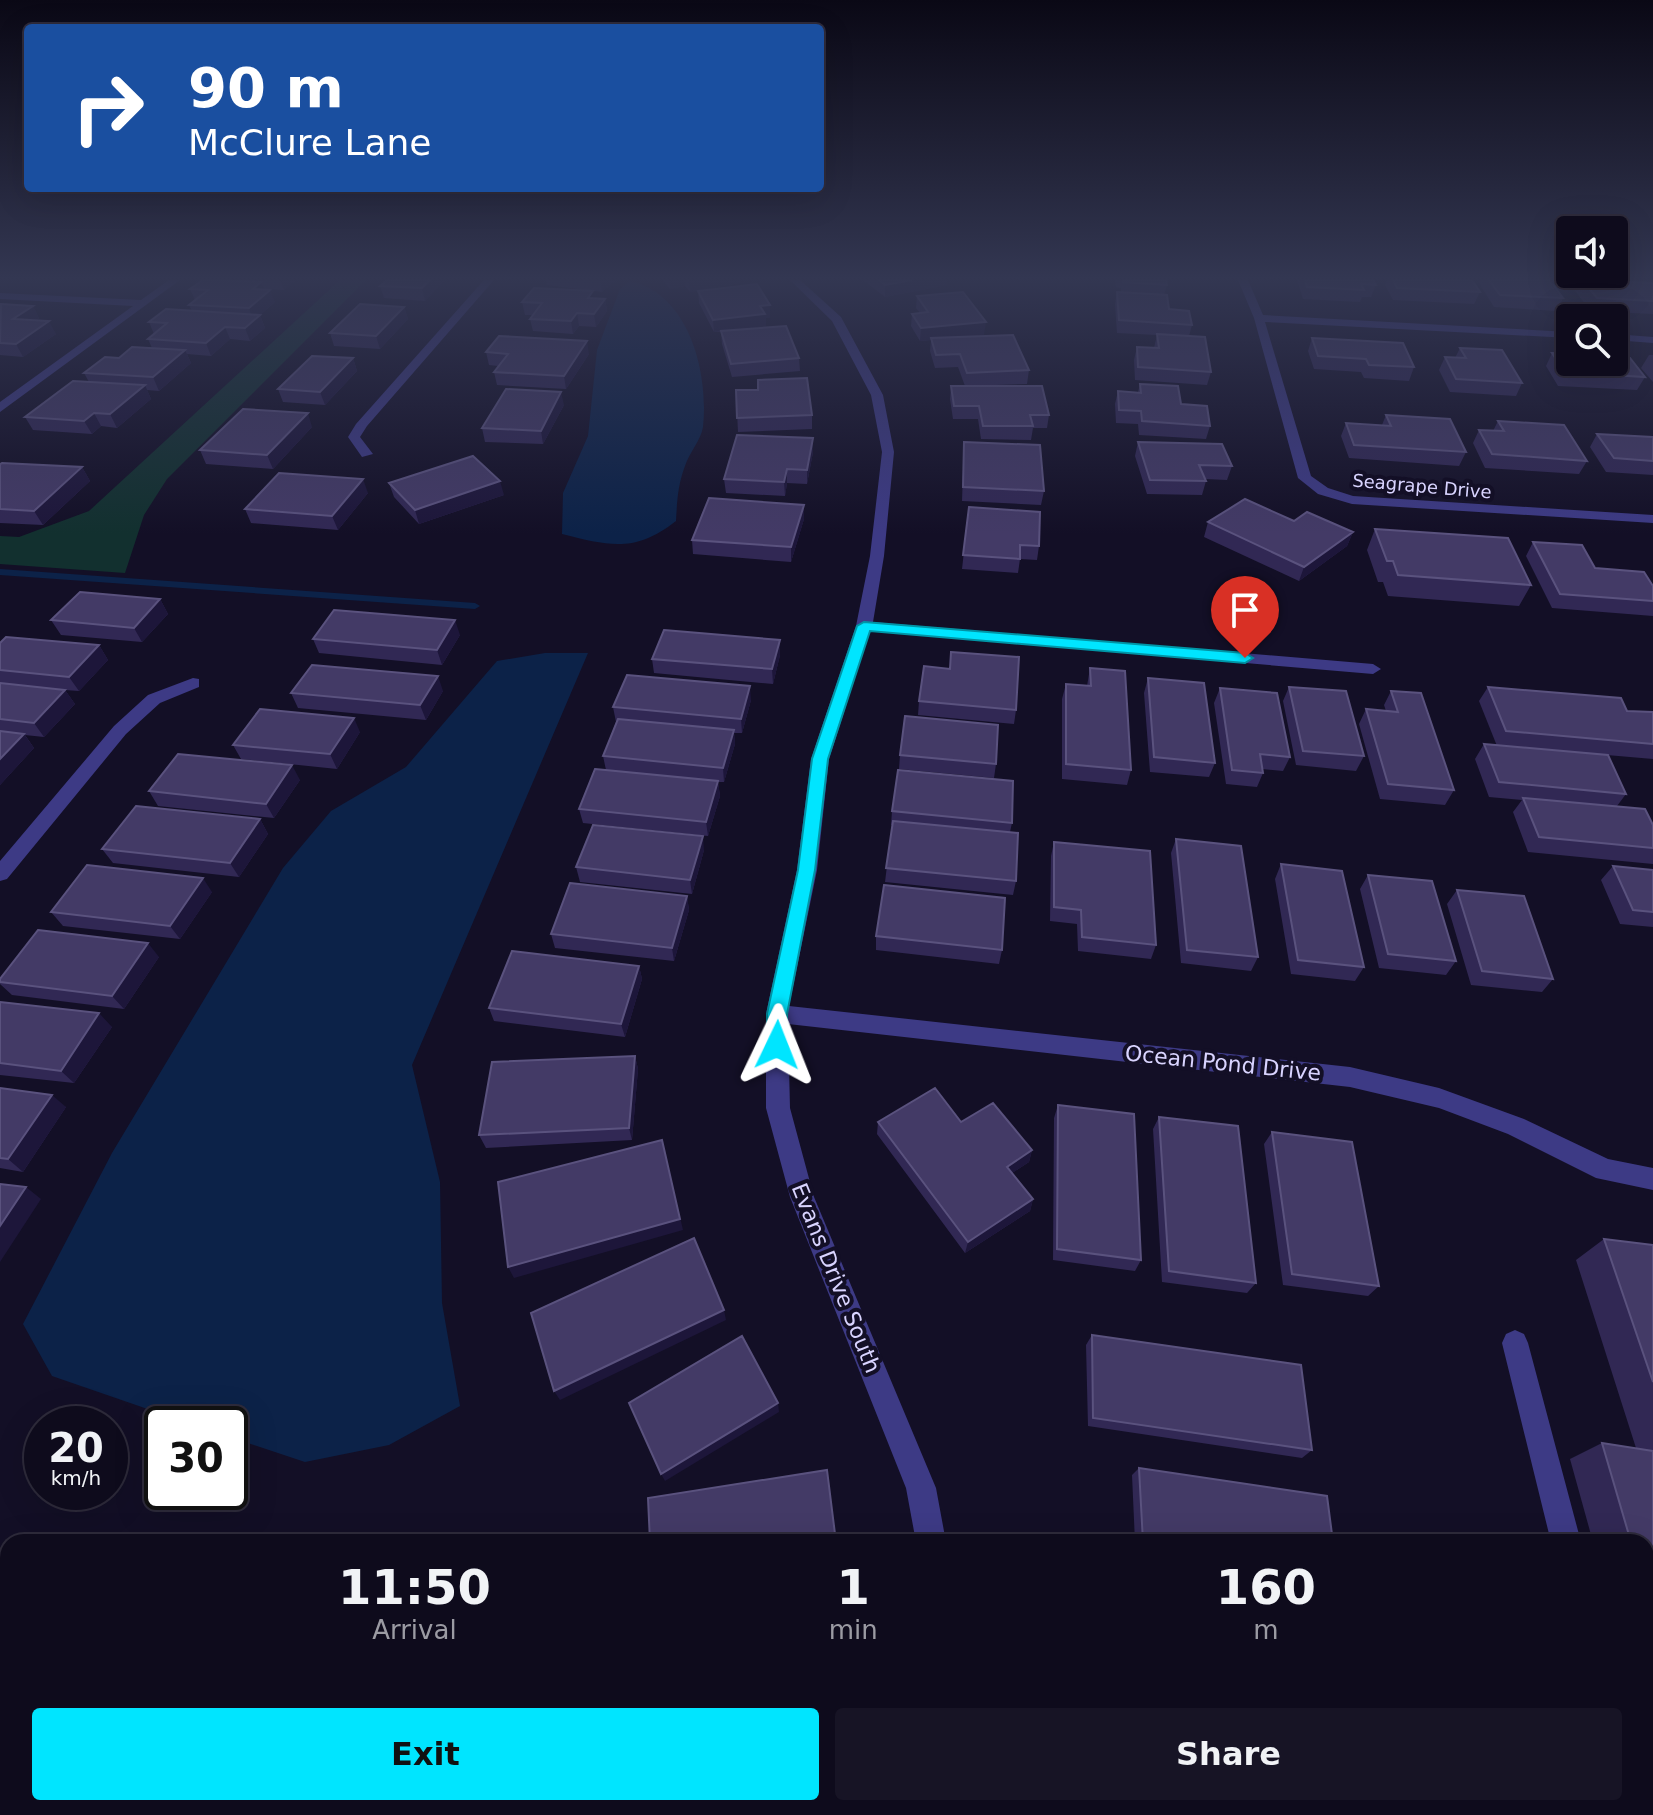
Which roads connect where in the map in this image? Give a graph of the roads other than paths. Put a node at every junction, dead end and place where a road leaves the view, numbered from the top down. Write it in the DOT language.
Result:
graph roads {
  1 [pos="59,365"];
  2 [pos="414,365"];
  3 [pos="861,365"];
  4 [pos="1272,365"];
  5 [pos="0,408"];
  6 [pos="367,454"];
  7 [pos="1653,519"];
  8 [pos="864,626"];
  9 [pos="1373,669"];
  10 [pos="193,683"];
  11 [pos="0,874"];
  12 [pos="777,1014"];
  13 [pos="1653,1179"];
  14 [pos="1515,1343"];
  15 [pos="930,1534"];
  16 [pos="1564,1534"];
  1 -- 5 [label="street"];
  2 -- 6 [label="street"];
  3 -- 8 [label="street, Evans Drive South"];
  4 -- 7 [label="street, Seagrape Drive"];
  8 -- 9 [label="street"];
  8 -- 12 [label="street, Evans Drive South"];
  10 -- 11 [label="street"];
  12 -- 13 [label="street, Ocean Pond Drive"];
  12 -- 15 [label="street, Evans Drive South"];
  14 -- 16 [label="street"];
}
